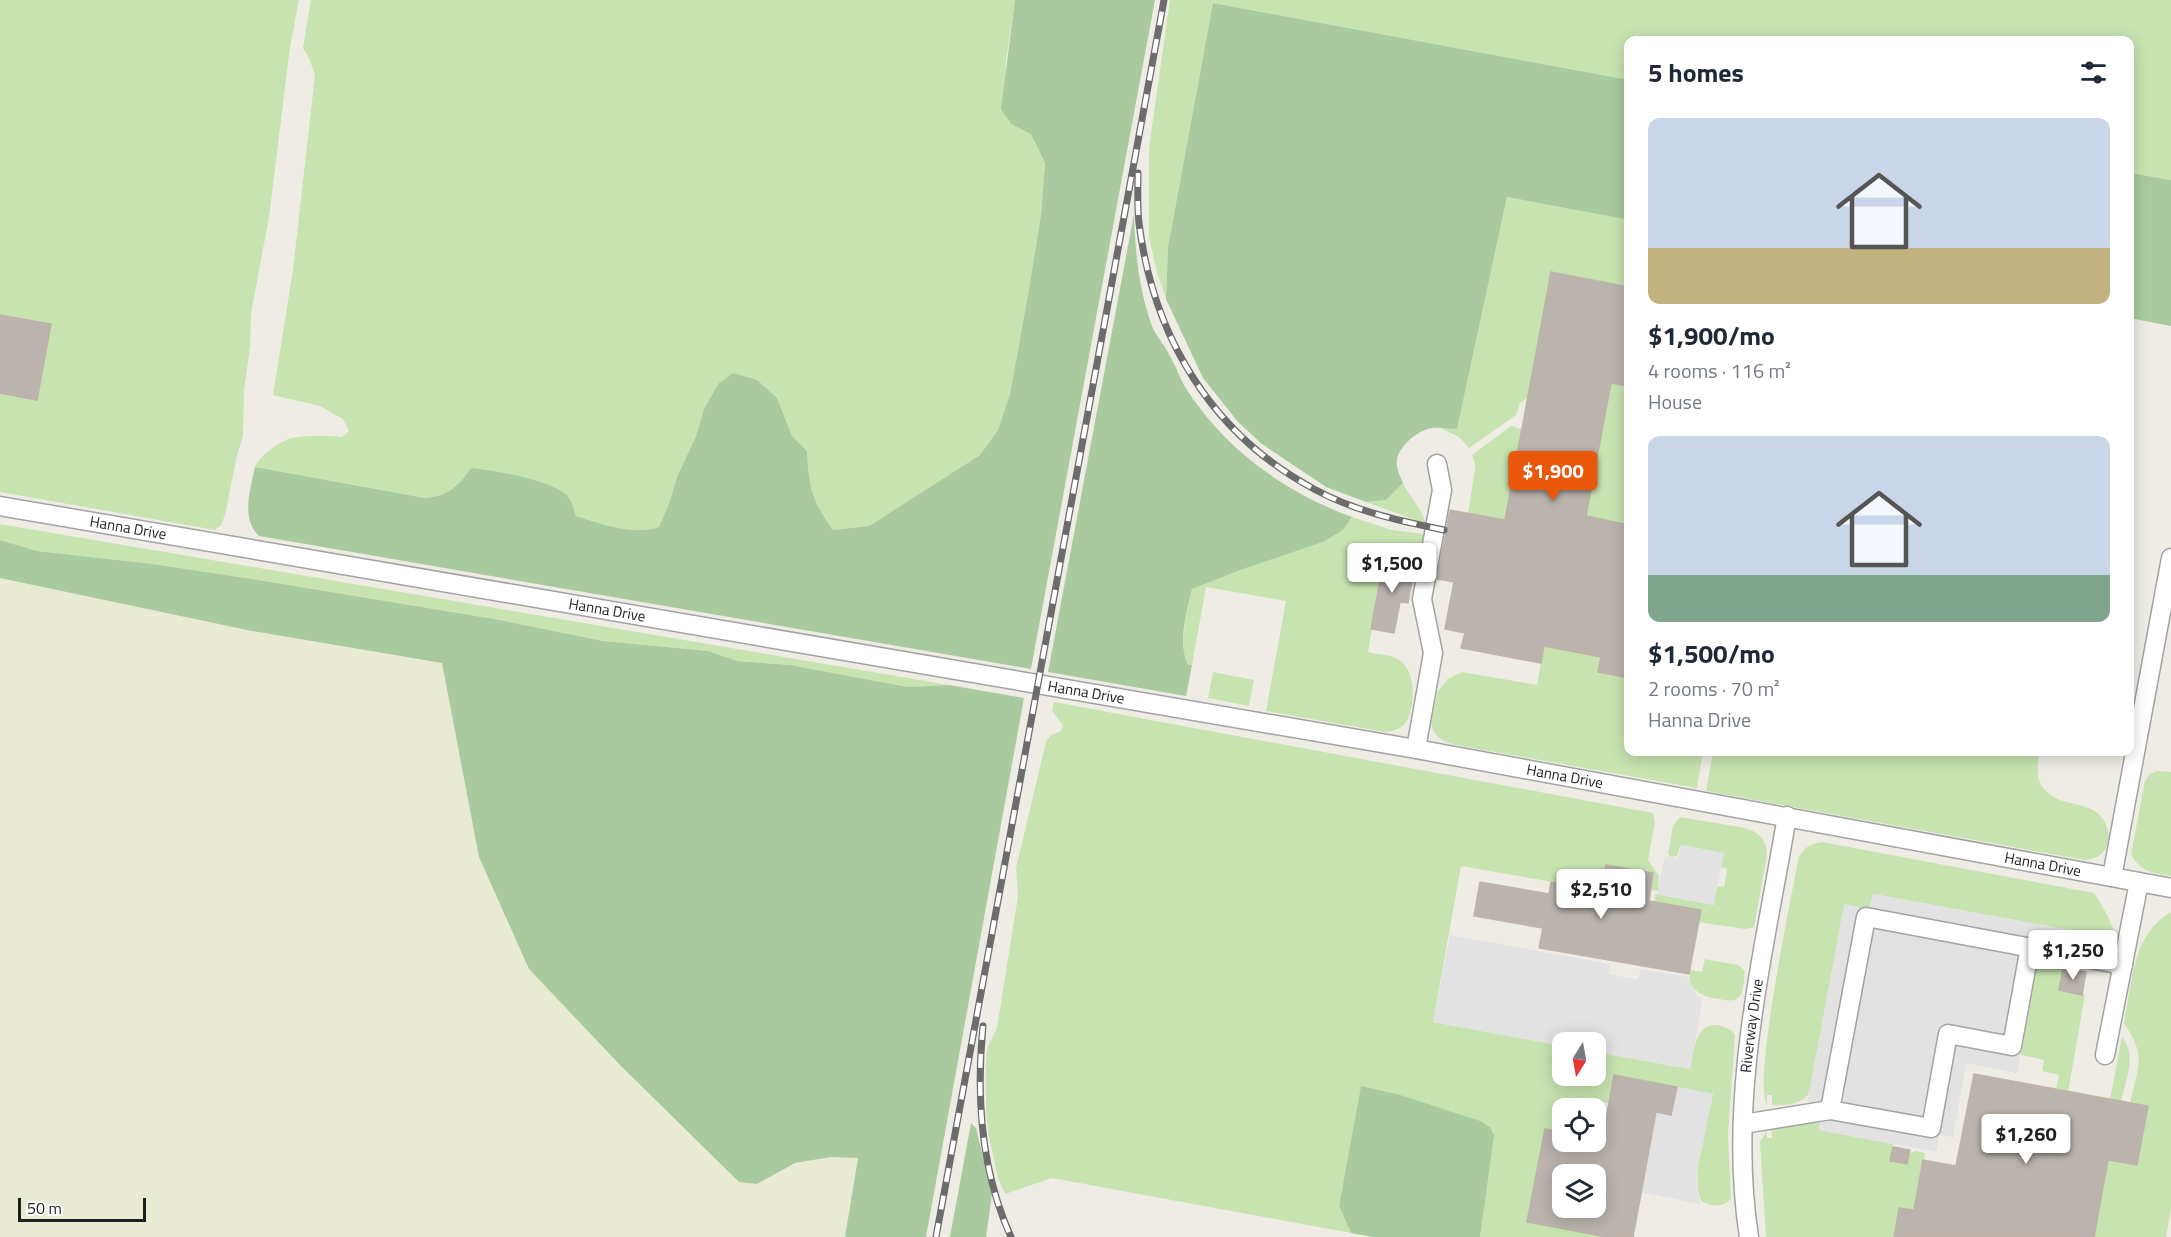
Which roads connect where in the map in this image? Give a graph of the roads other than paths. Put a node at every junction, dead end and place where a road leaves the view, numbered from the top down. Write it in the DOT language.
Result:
graph roads {
  1 [pos="1437,464"];
  2 [pos="0,506"];
  3 [pos="2171,558"];
  4 [pos="1416,749"];
  5 [pos="1787,816"];
  6 [pos="2112,877"];
  7 [pos="2139,882"];
  8 [pos="2171,888"];
  9 [pos="2030,948"];
  10 [pos="2123,965"];
  11 [pos="2105,1055"];
  12 [pos="1830,1110"];
  13 [pos="1743,1124"];
  14 [pos="1749,1237"];
  1 -- 4 [label="street"];
  2 -- 4 [label="street, Hanna Drive"];
  3 -- 6 [label="street"];
  4 -- 5 [label="street, Hanna Drive"];
  5 -- 6 [label="street, Hanna Drive"];
  5 -- 13 [label="street, Riverway Drive"];
  6 -- 7 [label="street, Hanna Drive"];
  7 -- 8 [label="street, Hanna Drive"];
  7 -- 10 [label="street"];
  9 -- 10 [label="street"];
  9 -- 12 [label="street"];
  9 -- 12 [label="street"];
  10 -- 11 [label="street"];
  12 -- 13 [label="street"];
  13 -- 14 [label="street, Riverway Drive"];
}
